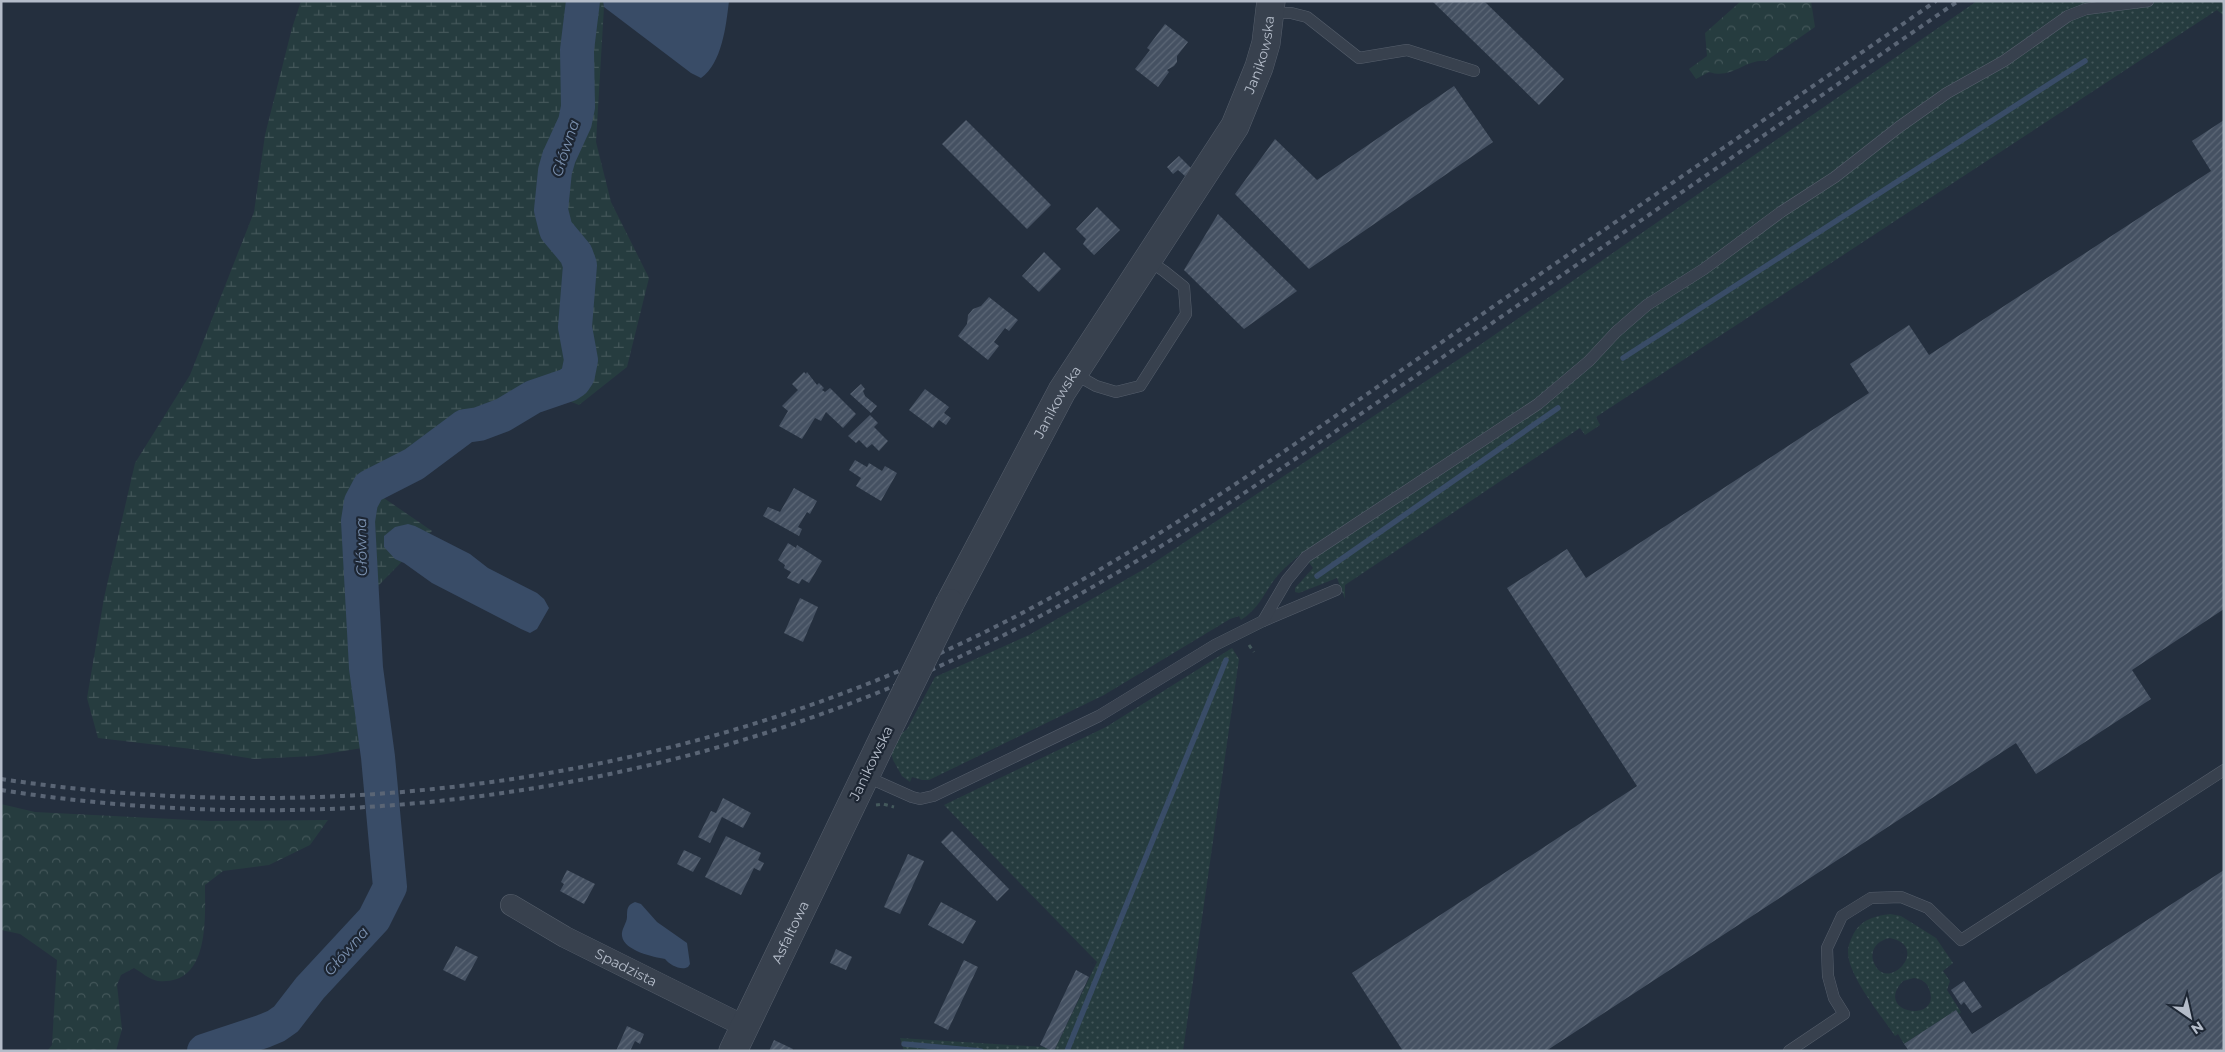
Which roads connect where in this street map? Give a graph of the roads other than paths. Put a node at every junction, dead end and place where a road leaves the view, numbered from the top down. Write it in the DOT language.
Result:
graph roads {
  1 [pos="2148,1"];
  2 [pos="1271,7"];
  3 [pos="1474,71"];
  4 [pos="1146,260"];
  5 [pos="1073,373"];
  6 [pos="1336,590"];
  7 [pos="1262,621"];
  8 [pos="2224,770"];
  9 [pos="865,776"];
  10 [pos="847,812"];
  11 [pos="511,905"];
  12 [pos="744,1026"];
  13 [pos="733,1051"];
  14 [pos="1789,1051"];
  1 -- 7 [label="lane"];
  2 -- 3 [label="lane"];
  2 -- 4 [label="street, Janikowska"];
  4 -- 5 [label="street, Janikowska"];
  4 -- 5 [label="lane"];
  5 -- 9 [label="street, Janikowska, bridge"];
  6 -- 7 [label="lane"];
  7 -- 9 [label="lane"];
  8 -- 14 [label="lane"];
  9 -- 10 [label="street, Janikowska"];
  10 -- 12 [label="street, Asfaltowa"];
  11 -- 12 [label="street, Spadzista"];
  12 -- 13 [label="street, Asfaltowa"];
}
